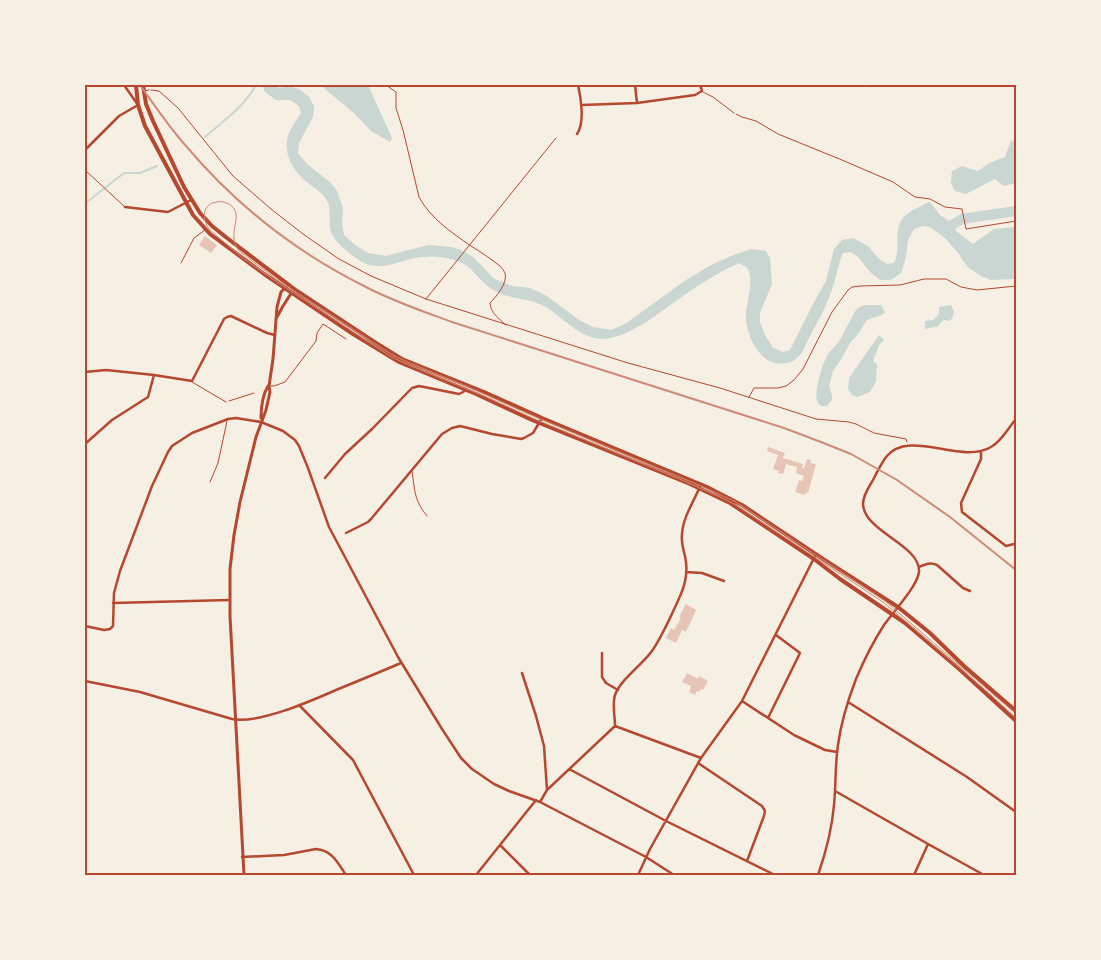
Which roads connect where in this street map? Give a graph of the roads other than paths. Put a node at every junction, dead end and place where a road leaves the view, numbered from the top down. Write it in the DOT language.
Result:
graph roads {
  1 [pos="124,85"];
  2 [pos="136,85"];
  3 [pos="143,85"];
  4 [pos="578,85"];
  5 [pos="635,85"];
  6 [pos="700,85"];
  7 [pos="144,90"];
  8 [pos="149,90"];
  9 [pos="702,91"];
  10 [pos="637,103"];
  11 [pos="146,104"];
  12 [pos="582,105"];
  13 [pos="138,106"];
  14 [pos="734,113"];
  15 [pos="577,134"];
  16 [pos="85,150"];
  17 [pos="85,170"];
  18 [pos="176,171"];
  19 [pos="170,174"];
  20 [pos="191,200"];
  21 [pos="186,203"];
  22 [pos="125,207"];
  23 [pos="205,230"];
  24 [pos="181,263"];
  25 [pos="262,266"];
  26 [pos="258,270"];
  27 [pos="291,286"];
  28 [pos="284,288"];
  29 [pos="292,293"];
  30 [pos="277,317"];
  31 [pos="275,335"];
  32 [pos="346,339"];
  33 [pos="85,372"];
  34 [pos="154,375"];
  35 [pos="192,381"];
  36 [pos="269,386"];
  37 [pos="466,387"];
  38 [pos="226,402"];
  39 [pos="228,418"];
  40 [pos="1016,419"];
  41 [pos="541,420"];
  42 [pos="260,422"];
  43 [pos="85,444"];
  44 [pos="980,452"];
  45 [pos="412,470"];
  46 [pos="325,478"];
  47 [pos="210,482"];
  48 [pos="700,486"];
  49 [pos="427,516"];
  50 [pos="346,533"];
  51 [pos="1016,543"];
  52 [pos="815,557"];
  53 [pos="919,567"];
  54 [pos="686,572"];
  55 [pos="724,581"];
  56 [pos="970,591"];
  57 [pos="229,600"];
  58 [pos="113,603"];
  59 [pos="898,607"];
  60 [pos="892,615"];
  61 [pos="85,626"];
  62 [pos="776,635"];
  63 [pos="602,653"];
  64 [pos="401,663"];
  65 [pos="522,673"];
  66 [pos="85,681"];
  67 [pos="618,690"];
  68 [pos="742,701"];
  69 [pos="848,702"];
  70 [pos="299,705"];
  71 [pos="1016,711"];
  72 [pos="768,718"];
  73 [pos="235,720"];
  74 [pos="1016,721"];
  75 [pos="615,726"];
  76 [pos="837,752"];
  77 [pos="701,758"];
  78 [pos="698,763"];
  79 [pos="569,769"];
  80 [pos="547,790"];
  81 [pos="835,791"];
  82 [pos="536,800"];
  83 [pos="540,802"];
  84 [pos="1016,812"];
  85 [pos="666,821"];
  86 [pos="928,844"];
  87 [pos="500,846"];
  88 [pos="242,857"];
  89 [pos="646,857"];
  90 [pos="747,861"];
  91 [pos="244,875"];
  92 [pos="346,875"];
  93 [pos="414,875"];
  94 [pos="476,875"];
  95 [pos="530,875"];
  96 [pos="638,875"];
  97 [pos="674,875"];
  98 [pos="774,875"];
  99 [pos="818,875"];
  100 [pos="914,875"];
  101 [pos="984,875"];
  1 -- 13 [label="street"];
  2 -- 13 [label="main road"];
  3 -- 7 [label="main road"];
  4 -- 12 [label="street"];
  5 -- 10 [label="street"];
  6 -- 9 [label="street"];
  7 -- 8 [label="lane"];
  7 -- 11 [label="main road"];
  9 -- 10 [label="street"];
  9 -- 14 [label="lane"];
  10 -- 12 [label="street"];
  11 -- 13 [label="main road"];
  11 -- 18 [label="main road"];
  12 -- 15 [label="street"];
  13 -- 16 [label="street"];
  13 -- 19 [label="main road"];
  17 -- 22 [label="lane"];
  18 -- 19 [label="main road"];
  18 -- 20 [label="main road"];
  19 -- 21 [label="main road"];
  20 -- 21 [label="street"];
  20 -- 25 [label="main road"];
  21 -- 22 [label="street"];
  21 -- 23 [label="main road"];
  23 -- 24 [label="lane"];
  23 -- 26 [label="main road"];
  25 -- 26 [label="main road"];
  25 -- 27 [label="main road"];
  26 -- 28 [label="main road"];
  27 -- 28 [label="street"];
  27 -- 29 [label="street"];
  27 -- 37 [label="main road"];
  28 -- 29 [label="main road"];
  28 -- 30 [label="street"];
  29 -- 30 [label="street"];
  29 -- 37 [label="main road"];
  30 -- 31 [label="street"];
  31 -- 35 [label="street"];
  31 -- 36 [label="street"];
  32 -- 36 [label="lane"];
  33 -- 34 [label="street"];
  34 -- 35 [label="street"];
  34 -- 43 [label="street"];
  35 -- 38 [label="lane"];
  36 -- 42 [label="street"];
  37 -- 41 [label="main road"];
  37 -- 46 [label="street"];
  39 -- 42 [label="street"];
  39 -- 47 [label="lane"];
  39 -- 58 [label="street"];
  40 -- 44 [label="street"];
  41 -- 45 [label="street"];
  41 -- 48 [label="main road"];
  42 -- 57 [label="street"];
  42 -- 64 [label="street"];
  44 -- 51 [label="street"];
  44 -- 53 [label="street"];
  45 -- 49 [label="lane"];
  45 -- 50 [label="street"];
  48 -- 52 [label="main road"];
  48 -- 54 [label="street"];
  52 -- 59 [label="main road"];
  52 -- 60 [label="main road"];
  52 -- 62 [label="street"];
  53 -- 56 [label="street"];
  53 -- 59 [label="street"];
  54 -- 55 [label="street"];
  54 -- 67 [label="street"];
  57 -- 58 [label="street"];
  57 -- 73 [label="street"];
  58 -- 61 [label="street"];
  59 -- 60 [label="street"];
  59 -- 71 [label="main road"];
  60 -- 69 [label="street"];
  60 -- 74 [label="main road"];
  62 -- 68 [label="street"];
  62 -- 72 [label="street"];
  63 -- 67 [label="street"];
  64 -- 70 [label="street"];
  64 -- 82 [label="street"];
  65 -- 80 [label="street"];
  66 -- 73 [label="street"];
  67 -- 75 [label="street"];
  68 -- 72 [label="street"];
  68 -- 77 [label="street"];
  69 -- 76 [label="street"];
  69 -- 84 [label="street"];
  70 -- 73 [label="street"];
  70 -- 93 [label="street"];
  72 -- 76 [label="street"];
  73 -- 88 [label="street"];
  75 -- 77 [label="street"];
  75 -- 79 [label="street"];
  76 -- 81 [label="street"];
  77 -- 78 [label="street"];
  78 -- 85 [label="street"];
  78 -- 90 [label="street"];
  79 -- 80 [label="street"];
  79 -- 85 [label="street"];
  80 -- 83 [label="street"];
  81 -- 86 [label="street"];
  81 -- 99 [label="street"];
  82 -- 83 [label="street"];
  82 -- 87 [label="street"];
  83 -- 89 [label="street"];
  85 -- 89 [label="street"];
  85 -- 90 [label="street"];
  86 -- 100 [label="street"];
  86 -- 101 [label="street"];
  87 -- 94 [label="street"];
  87 -- 95 [label="street"];
  88 -- 91 [label="street"];
  88 -- 92 [label="street"];
  89 -- 96 [label="street"];
  89 -- 97 [label="street"];
  90 -- 98 [label="street"];
}
